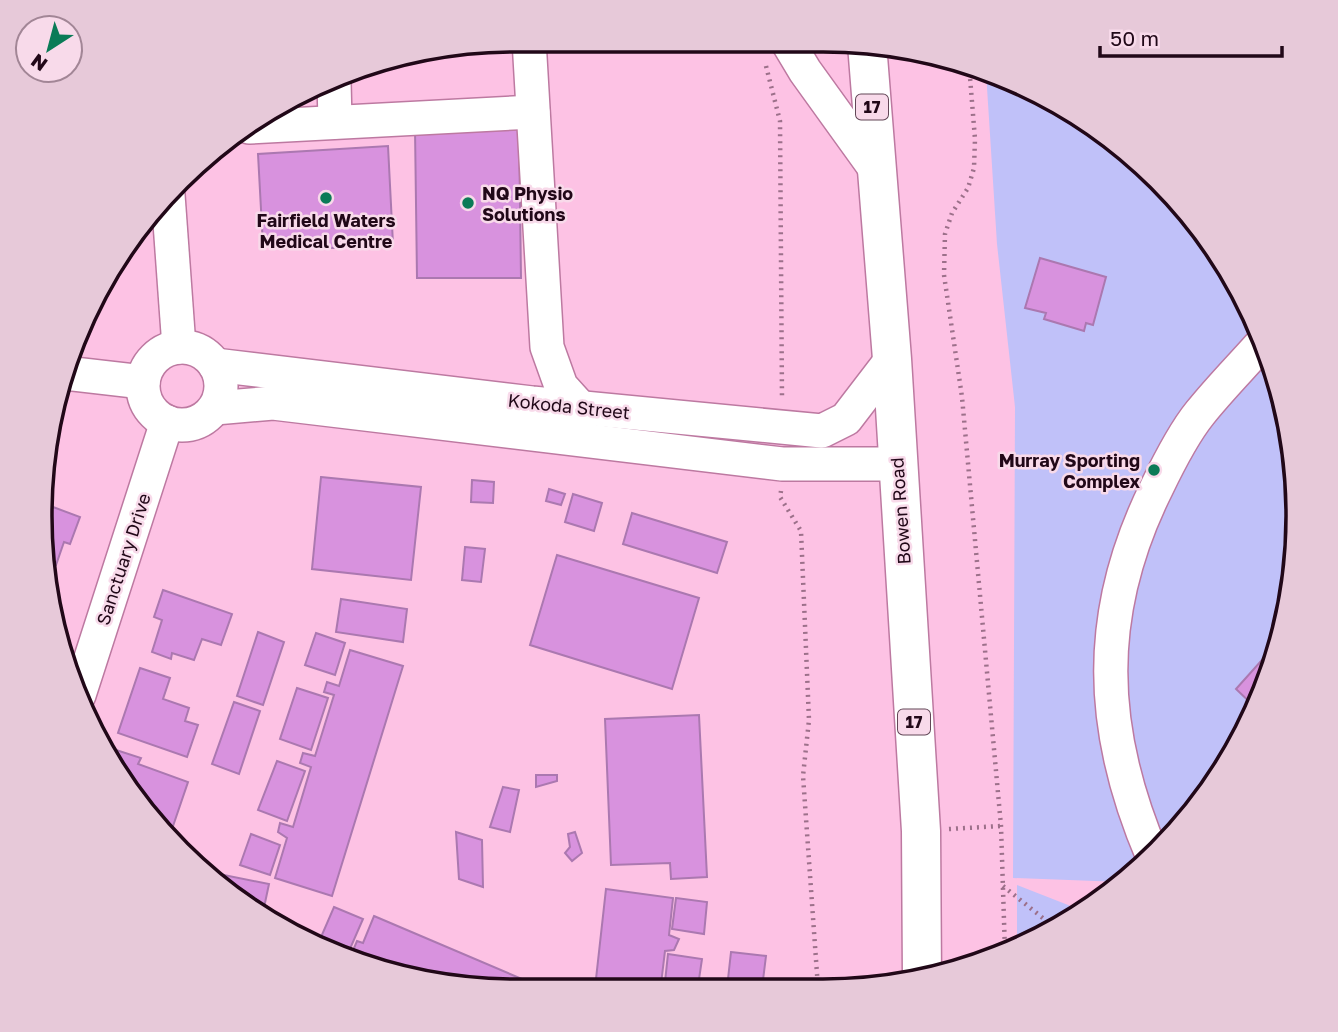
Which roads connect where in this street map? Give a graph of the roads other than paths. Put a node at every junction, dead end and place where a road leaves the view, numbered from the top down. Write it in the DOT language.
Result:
graph roads {
  1 [pos="530,52"];
  2 [pos="780,52"];
  3 [pos="868,55"];
  4 [pos="334,90"];
  5 [pos="533,112"];
  6 [pos="335,122"];
  7 [pos="266,126"];
  8 [pos="877,171"];
  9 [pos="169,209"];
  10 [pos="179,347"];
  11 [pos="547,347"];
  12 [pos="1255,351"];
  13 [pos="892,359"];
  14 [pos="215,365"];
  15 [pos="75,374"];
  16 [pos="143,382"];
  17 [pos="428,391"];
  18 [pos="580,407"];
  19 [pos="215,408"];
  20 [pos="167,422"];
  21 [pos="503,432"];
  22 [pos="898,464"];
  23 [pos="83,681"];
  24 [pos="1149,845"];
  25 [pos="922,969"];
  1 -- 5 [label="street"];
  2 -- 8 [label="street"];
  3 -- 8 [label="main road, Bowen Road / 17"];
  4 -- 6 [label="street"];
  5 -- 6 [label="street"];
  5 -- 11 [label="street"];
  6 -- 7 [label="street"];
  8 -- 13 [label="main road, Bowen Road / 17"];
  9 -- 10 [label="street"];
  10 -- 14 [label="street"];
  10 -- 16 [label="street"];
  11 -- 17 [label="street"];
  11 -- 18 [label="street"];
  12 -- 24 [label="street"];
  13 -- 18 [label="street, Kokoda Street"];
  13 -- 22 [label="main road, Bowen Road / 17"];
  14 -- 17 [label="street, Kokoda Street"];
  14 -- 19 [label="street"];
  15 -- 16 [label="street"];
  16 -- 20 [label="street"];
  17 -- 18 [label="street, Kokoda Street"];
  17 -- 21 [label="street"];
  19 -- 20 [label="street"];
  19 -- 21 [label="street, Kokoda Street"];
  20 -- 23 [label="street, Sanctuary Drive"];
  21 -- 22 [label="street, Kokoda Street"];
  22 -- 25 [label="main road, Bowen Road / 17"];
}
